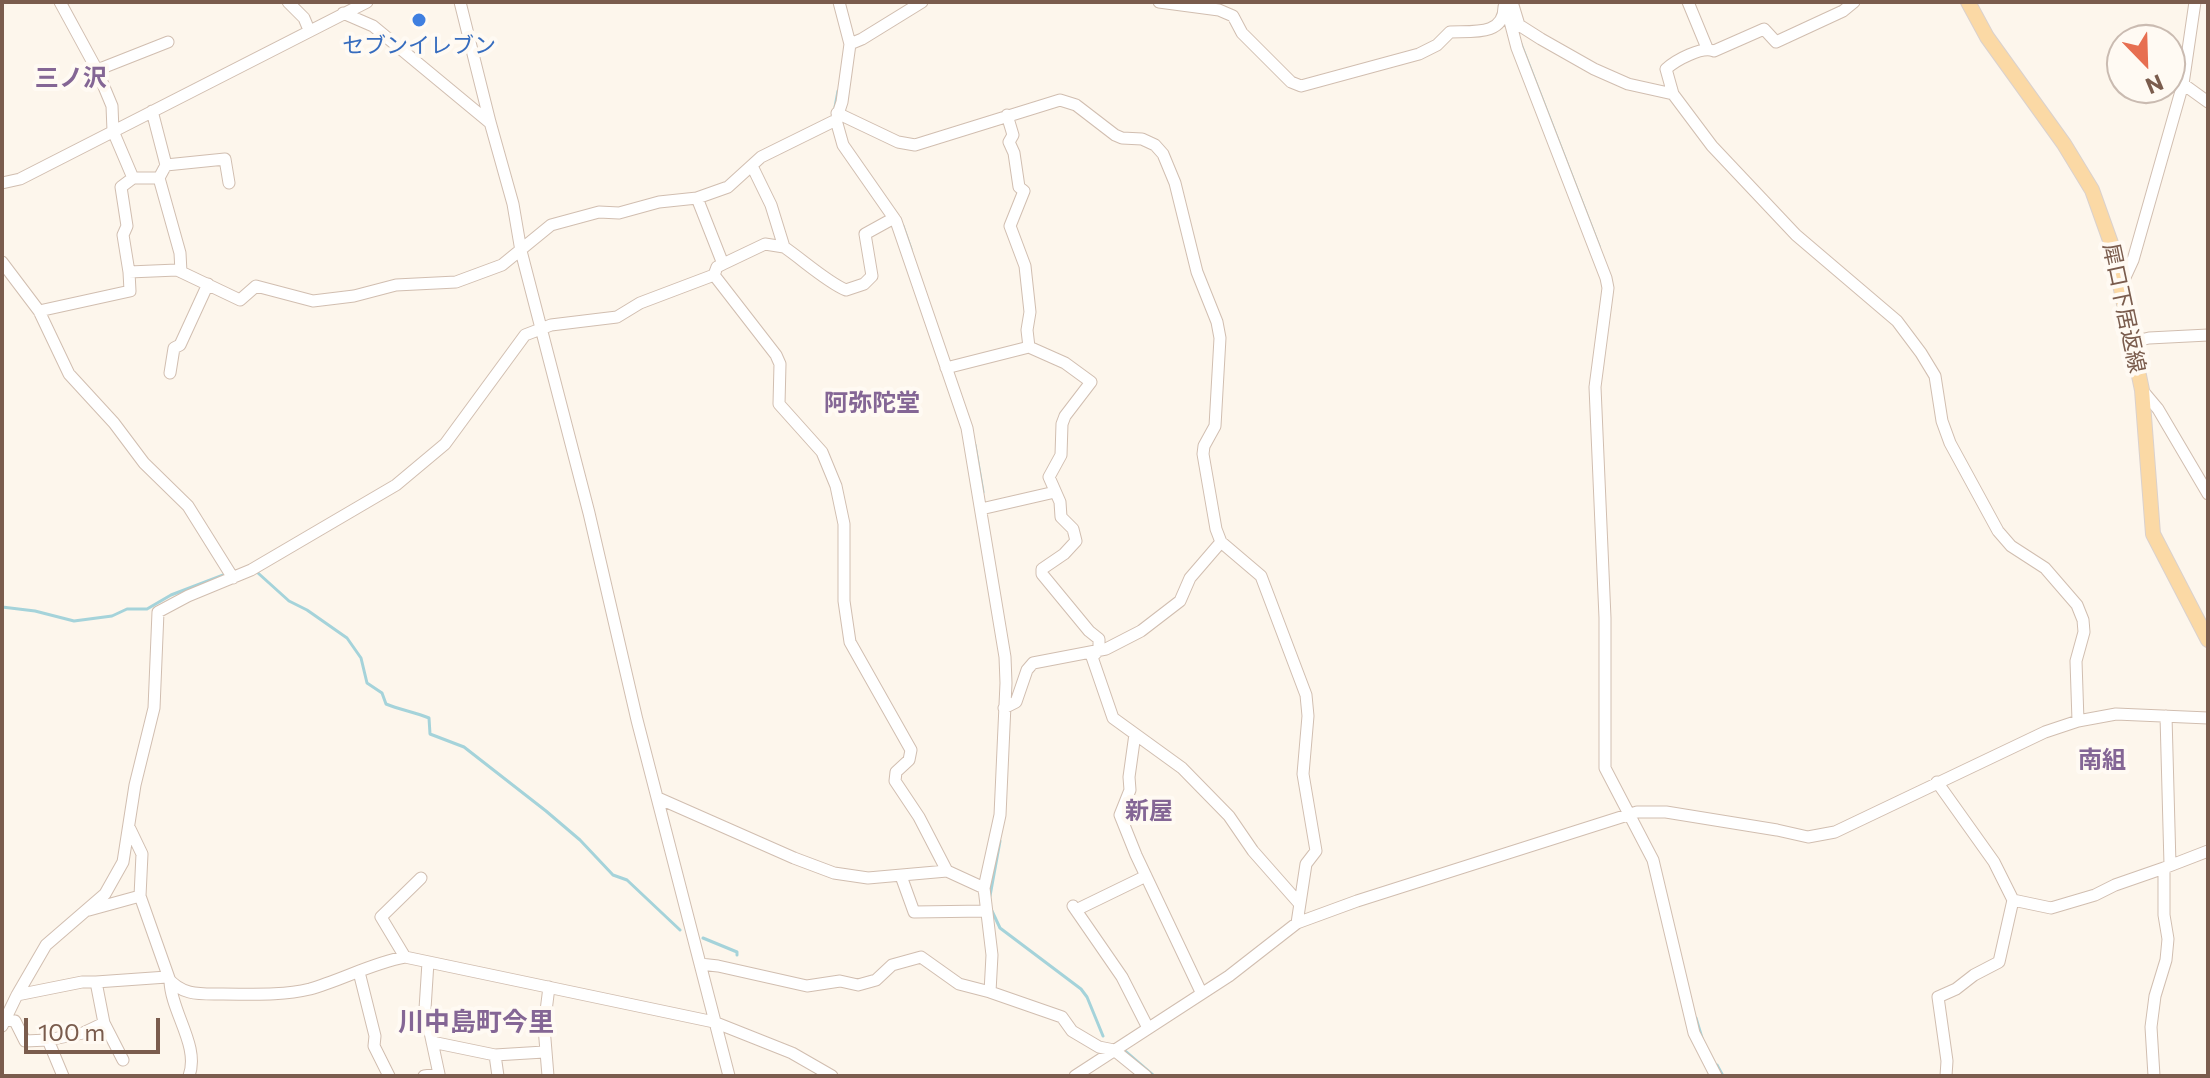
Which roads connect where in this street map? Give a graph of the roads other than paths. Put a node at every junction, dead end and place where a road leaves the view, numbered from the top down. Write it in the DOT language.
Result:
graph roads {
  1 [pos="60,2"];
  2 [pos="288,2"];
  3 [pos="367,2"];
  4 [pos="460,2"];
  5 [pos="839,2"];
  6 [pos="922,2"];
  7 [pos="1159,2"];
  8 [pos="1505,2"];
  9 [pos="1512,2"];
  10 [pos="1688,2"];
  11 [pos="1854,2"];
  12 [pos="2195,2"];
  13 [pos="1967,3"];
  14 [pos="343,13"];
  15 [pos="309,30"];
  16 [pos="168,42"];
  17 [pos="850,44"];
  18 [pos="1707,48"];
  19 [pos="2186,64"];
  20 [pos="97,70"];
  21 [pos="2186,86"];
  22 [pos="1673,94"];
  23 [pos="2208,102"];
  24 [pos="2177,104"];
  25 [pos="152,111"];
  26 [pos="1007,115"];
  27 [pos="836,117"];
  28 [pos="490,122"];
  29 [pos="113,131"];
  30 [pos="166,165"];
  31 [pos="752,166"];
  32 [pos="133,178"];
  33 [pos="159,178"];
  34 [pos="2,183"];
  35 [pos="229,183"];
  36 [pos="697,198"];
  37 [pos="894,218"];
  38 [pos="784,247"];
  39 [pos="521,251"];
  40 [pos="2,262"];
  41 [pos="723,264"];
  42 [pos="129,272"];
  43 [pos="181,272"];
  44 [pos="714,275"];
  45 [pos="208,284"];
  46 [pos="2121,286"];
  47 [pos="39,311"];
  48 [pos="541,327"];
  49 [pos="2208,335"];
  50 [pos="2132,342"];
  51 [pos="1029,347"];
  52 [pos="946,368"];
  53 [pos="170,373"];
  54 [pos="2142,390"];
  55 [pos="1055,492"];
  56 [pos="2208,494"];
  57 [pos="981,509"];
  58 [pos="1221,542"];
  59 [pos="233,578"];
  60 [pos="2208,640"];
  61 [pos="1099,650"];
  62 [pos="1004,708"];
  63 [pos="2166,716"];
  64 [pos="2208,718"];
  65 [pos="2078,721"];
  66 [pos="1135,734"];
  67 [pos="1937,782"];
  68 [pos="658,798"];
  69 [pos="1633,814"];
  70 [pos="130,829"];
  71 [pos="2208,851"];
  72 [pos="2167,866"];
  73 [pos="947,871"];
  74 [pos="901,876"];
  75 [pos="1146,876"];
  76 [pos="421,878"];
  77 [pos="984,888"];
  78 [pos="140,896"];
  79 [pos="2013,900"];
  80 [pos="1298,902"];
  81 [pos="88,910"];
  82 [pos="986,911"];
  83 [pos="1297,923"];
  84 [pos="405,957"];
  85 [pos="428,962"];
  86 [pos="700,964"];
  87 [pos="359,972"];
  88 [pos="170,981"];
  89 [pos="96,982"];
  90 [pos="549,987"];
  91 [pos="990,992"];
  92 [pos="1201,992"];
  93 [pos="17,995"];
  94 [pos="714,1022"];
  95 [pos="4,1023"];
  96 [pos="104,1023"];
  97 [pos="1148,1028"];
  98 [pos="48,1040"];
  99 [pos="432,1042"];
  100 [pos="1114,1050"];
  101 [pos="544,1052"];
  102 [pos="495,1055"];
  103 [pos="123,1060"];
  104 [pos="439,1075"];
  105 [pos="63,1076"];
  106 [pos="189,1076"];
  107 [pos="389,1076"];
  108 [pos="424,1076"];
  109 [pos="498,1076"];
  110 [pos="548,1076"];
  111 [pos="729,1076"];
  112 [pos="832,1076"];
  113 [pos="1075,1076"];
  114 [pos="1146,1076"];
  115 [pos="1716,1076"];
  116 [pos="1946,1076"];
  117 [pos="2154,1076"];
  1 -- 20 [label="street"];
  2 -- 15 [label="street"];
  3 -- 14 [label="street"];
  4 -- 28 [label="street"];
  5 -- 17 [label="street"];
  6 -- 17 [label="street"];
  7 -- 8 [label="street"];
  8 -- 69 [label="street"];
  9 -- 22 [label="street"];
  10 -- 18 [label="street"];
  11 -- 18 [label="street"];
  12 -- 19 [label="street"];
  13 -- 46 [label="main road, 犀口下居返線"];
  14 -- 15 [label="street"];
  14 -- 28 [label="street"];
  15 -- 25 [label="street"];
  16 -- 20 [label="street"];
  17 -- 27 [label="street"];
  18 -- 22 [label="street"];
  20 -- 29 [label="street"];
  21 -- 23 [label="street"];
  22 -- 65 [label="street"];
  24 -- 46 [label="street"];
  25 -- 29 [label="street"];
  25 -- 30 [label="street"];
  26 -- 27 [label="street"];
  26 -- 51 [label="street"];
  26 -- 58 [label="street"];
  27 -- 31 [label="street"];
  27 -- 37 [label="street"];
  28 -- 39 [label="street"];
  29 -- 32 [label="street"];
  29 -- 34 [label="street"];
  30 -- 33 [label="street"];
  30 -- 35 [label="street"];
  31 -- 36 [label="street"];
  31 -- 38 [label="street"];
  32 -- 33 [label="street"];
  32 -- 42 [label="street"];
  33 -- 43 [label="street"];
  36 -- 39 [label="street"];
  36 -- 41 [label="street"];
  37 -- 38 [label="street"];
  37 -- 52 [label="street"];
  38 -- 41 [label="street"];
  39 -- 45 [label="street"];
  39 -- 48 [label="street"];
  40 -- 47 [label="street"];
  41 -- 44 [label="street"];
  42 -- 43 [label="street"];
  42 -- 47 [label="street"];
  43 -- 45 [label="street"];
  44 -- 48 [label="street"];
  44 -- 73 [label="street"];
  45 -- 53 [label="street"];
  46 -- 50 [label="main road, 犀口下居返線"];
  47 -- 59 [label="street"];
  48 -- 59 [label="street"];
  48 -- 68 [label="street"];
  49 -- 50 [label="street"];
  50 -- 54 [label="main road, 犀口下居返線"];
  51 -- 52 [label="street"];
  51 -- 55 [label="street"];
  52 -- 57 [label="street"];
  54 -- 56 [label="street"];
  54 -- 60 [label="main road, 犀口下居返線"];
  55 -- 57 [label="street"];
  55 -- 61 [label="street"];
  57 -- 62 [label="street"];
  58 -- 61 [label="street"];
  58 -- 80 [label="street"];
  59 -- 70 [label="street"];
  61 -- 62 [label="street"];
  61 -- 66 [label="street"];
  62 -- 77 [label="street"];
  63 -- 64 [label="street"];
  63 -- 65 [label="street"];
  63 -- 72 [label="street"];
  65 -- 67 [label="street"];
  66 -- 75 [label="street"];
  66 -- 80 [label="street"];
  67 -- 69 [label="street"];
  67 -- 79 [label="street"];
  68 -- 74 [label="street"];
  68 -- 86 [label="street"];
  69 -- 83 [label="street"];
  69 -- 115 [label="street"];
  70 -- 78 [label="street"];
  70 -- 81 [label="street"];
  71 -- 72 [label="street"];
  72 -- 79 [label="street"];
  72 -- 117 [label="street"];
  73 -- 74 [label="street"];
  73 -- 77 [label="street"];
  74 -- 82 [label="street"];
  75 -- 92 [label="street"];
  75 -- 97 [label="street"];
  76 -- 84 [label="street"];
  77 -- 82 [label="street"];
  78 -- 81 [label="street"];
  78 -- 88 [label="street"];
  79 -- 116 [label="street"];
  80 -- 83 [label="street"];
  81 -- 93 [label="street"];
  82 -- 91 [label="street"];
  83 -- 92 [label="street"];
  84 -- 85 [label="street"];
  84 -- 87 [label="street"];
  85 -- 90 [label="street"];
  85 -- 99 [label="street"];
  86 -- 91 [label="street"];
  86 -- 94 [label="street"];
  87 -- 88 [label="street"];
  87 -- 107 [label="street"];
  88 -- 89 [label="street"];
  88 -- 106 [label="street"];
  89 -- 93 [label="street"];
  89 -- 96 [label="street"];
  90 -- 94 [label="street"];
  90 -- 101 [label="street"];
  91 -- 100 [label="street"];
  92 -- 97 [label="street"];
  93 -- 95 [label="street"];
  94 -- 111 [label="street"];
  94 -- 112 [label="street"];
  95 -- 98 [label="street"];
  96 -- 98 [label="street"];
  96 -- 103 [label="street"];
  97 -- 100 [label="street"];
  98 -- 105 [label="street"];
  99 -- 102 [label="street"];
  99 -- 104 [label="street"];
  100 -- 113 [label="street"];
  100 -- 114 [label="street"];
  101 -- 102 [label="street"];
  101 -- 110 [label="street"];
  102 -- 109 [label="street"];
  104 -- 108 [label="street"];
}
